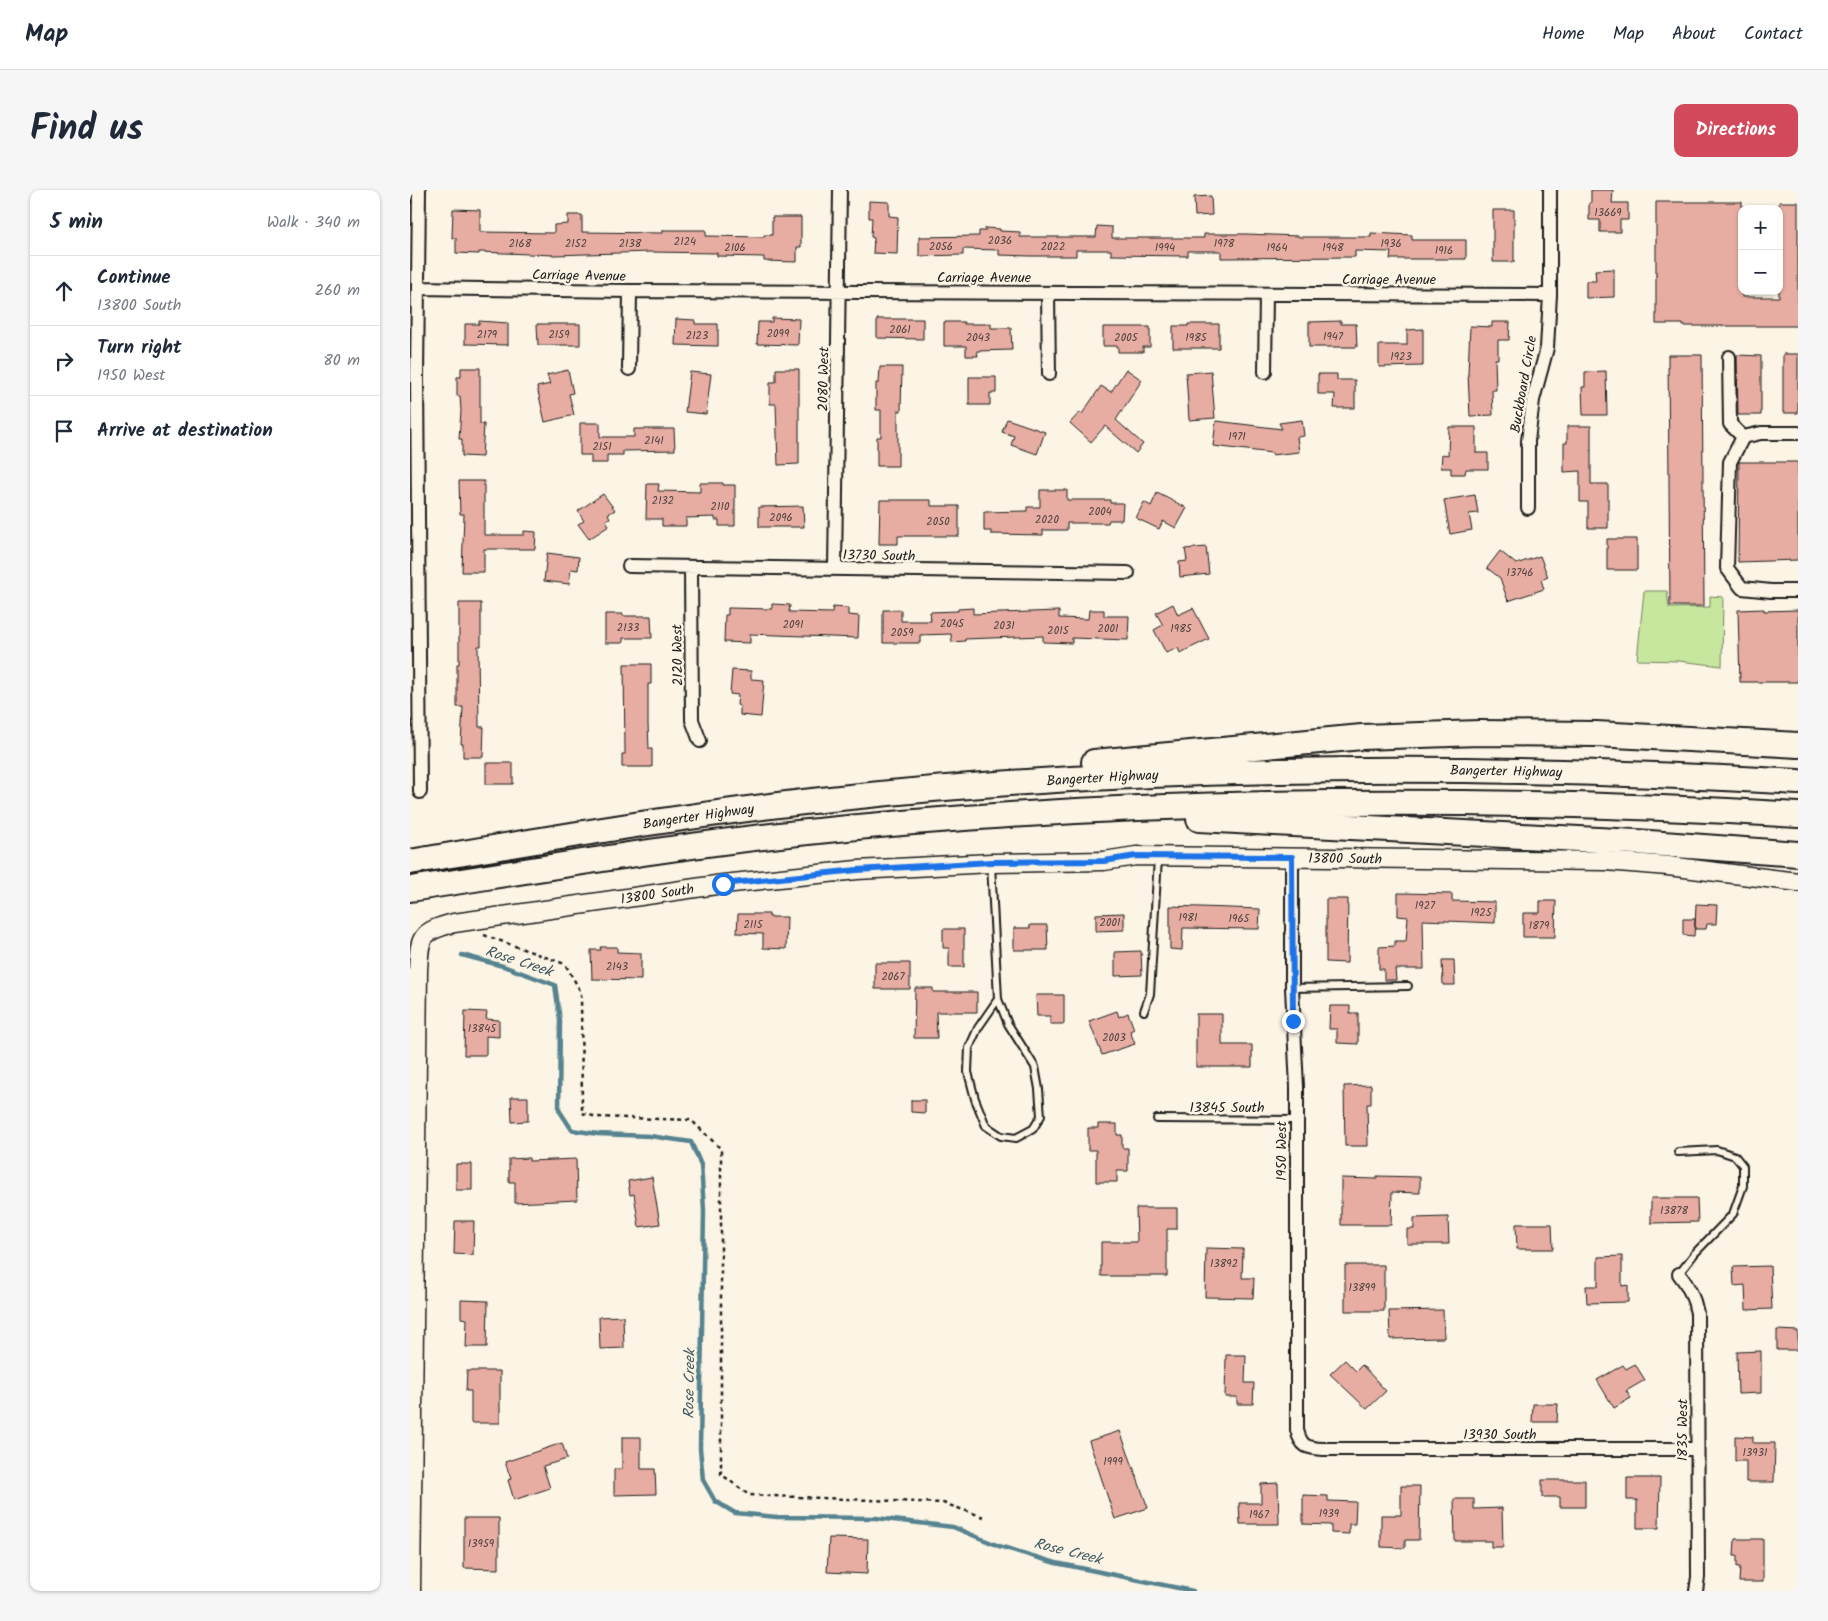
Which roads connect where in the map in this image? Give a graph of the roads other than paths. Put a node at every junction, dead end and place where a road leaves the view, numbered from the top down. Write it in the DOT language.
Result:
graph roads {
  1 [pos="419,190"];
  2 [pos="840,190"];
  3 [pos="1550,190"];
  4 [pos="418,288"];
  5 [pos="630,291"];
  6 [pos="839,291"];
  7 [pos="1048,293"];
  8 [pos="1266,294"];
  9 [pos="1550,295"];
  10 [pos="1728,356"];
  11 [pos="629,369"];
  12 [pos="1265,372"];
  13 [pos="1049,374"];
  14 [pos="414,377"];
  15 [pos="1798,433"];
  16 [pos="1743,437"];
  17 [pos="1528,508"];
  18 [pos="629,566"];
  19 [pos="691,567"];
  20 [pos="835,569"];
  21 [pos="1128,573"];
  22 [pos="1798,591"];
  23 [pos="700,741"];
  24 [pos="1798,745"];
  25 [pos="1798,782"];
  26 [pos="932,789"];
  27 [pos="420,792"];
  28 [pos="1008,815"];
  29 [pos="1798,816"];
  30 [pos="1798,854"];
  31 [pos="1158,856"];
  32 [pos="1292,857"];
  33 [pos="410,862"];
  34 [pos="991,862"];
  35 [pos="1798,882"];
  36 [pos="410,889"];
  37 [pos="1408,986"];
  38 [pos="1292,988"];
  39 [pos="998,999"];
  40 [pos="1144,1011"];
  41 [pos="1157,1119"];
  42 [pos="1296,1120"];
  43 [pos="1678,1152"];
  44 [pos="1679,1274"];
  45 [pos="1302,1444"];
  46 [pos="1697,1449"];
  47 [pos="411,1589"];
  48 [pos="1696,1591"];
  1 -- 4 [label="street"];
  2 -- 6 [label="street, 2080 West"];
  3 -- 9 [label="street, Buckboard Circle"];
  4 -- 5 [label="street, Carriage Avenue"];
  4 -- 14 [label="street"];
  5 -- 6 [label="street, Carriage Avenue"];
  5 -- 11 [label="street"];
  6 -- 7 [label="street, Carriage Avenue"];
  6 -- 20 [label="street, 2080 West"];
  7 -- 8 [label="street, Carriage Avenue"];
  7 -- 13 [label="street"];
  8 -- 9 [label="street, Carriage Avenue"];
  8 -- 12 [label="street"];
  9 -- 17 [label="street, Buckboard Circle"];
  10 -- 16 [label="street"];
  14 -- 27 [label="street"];
  15 -- 16 [label="street"];
  16 -- 22 [label="street"];
  18 -- 19 [label="street, 13730 South"];
  19 -- 20 [label="street, 13730 South"];
  19 -- 23 [label="street, 2120 West"];
  20 -- 21 [label="street, 13730 South"];
  24 -- 26 [label="highway"];
  25 -- 26 [label="highway, Bangerter Highway"];
  26 -- 33 [label="highway, Bangerter Highway"];
  28 -- 29 [label="highway, Bangerter Highway"];
  28 -- 30 [label="highway"];
  28 -- 36 [label="highway, Bangerter Highway"];
  31 -- 32 [label="street, 13800 South"];
  31 -- 34 [label="street, 13800 South"];
  31 -- 40 [label="lane"];
  32 -- 35 [label="street, 13800 South"];
  32 -- 38 [label="street, 1950 West"];
  34 -- 39 [label="lane"];
  34 -- 47 [label="street, 13800 South"];
  37 -- 38 [label="lane"];
  38 -- 42 [label="street, 1950 West"];
  39 -- 39 [label="lane"];
  41 -- 42 [label="lane, 13845 South"];
  42 -- 45 [label="street, 1950 West"];
  43 -- 44 [label="lane"];
  44 -- 46 [label="street, 1835 West"];
  45 -- 46 [label="street, 13930 South"];
  46 -- 48 [label="street, 1835 West"];
}
